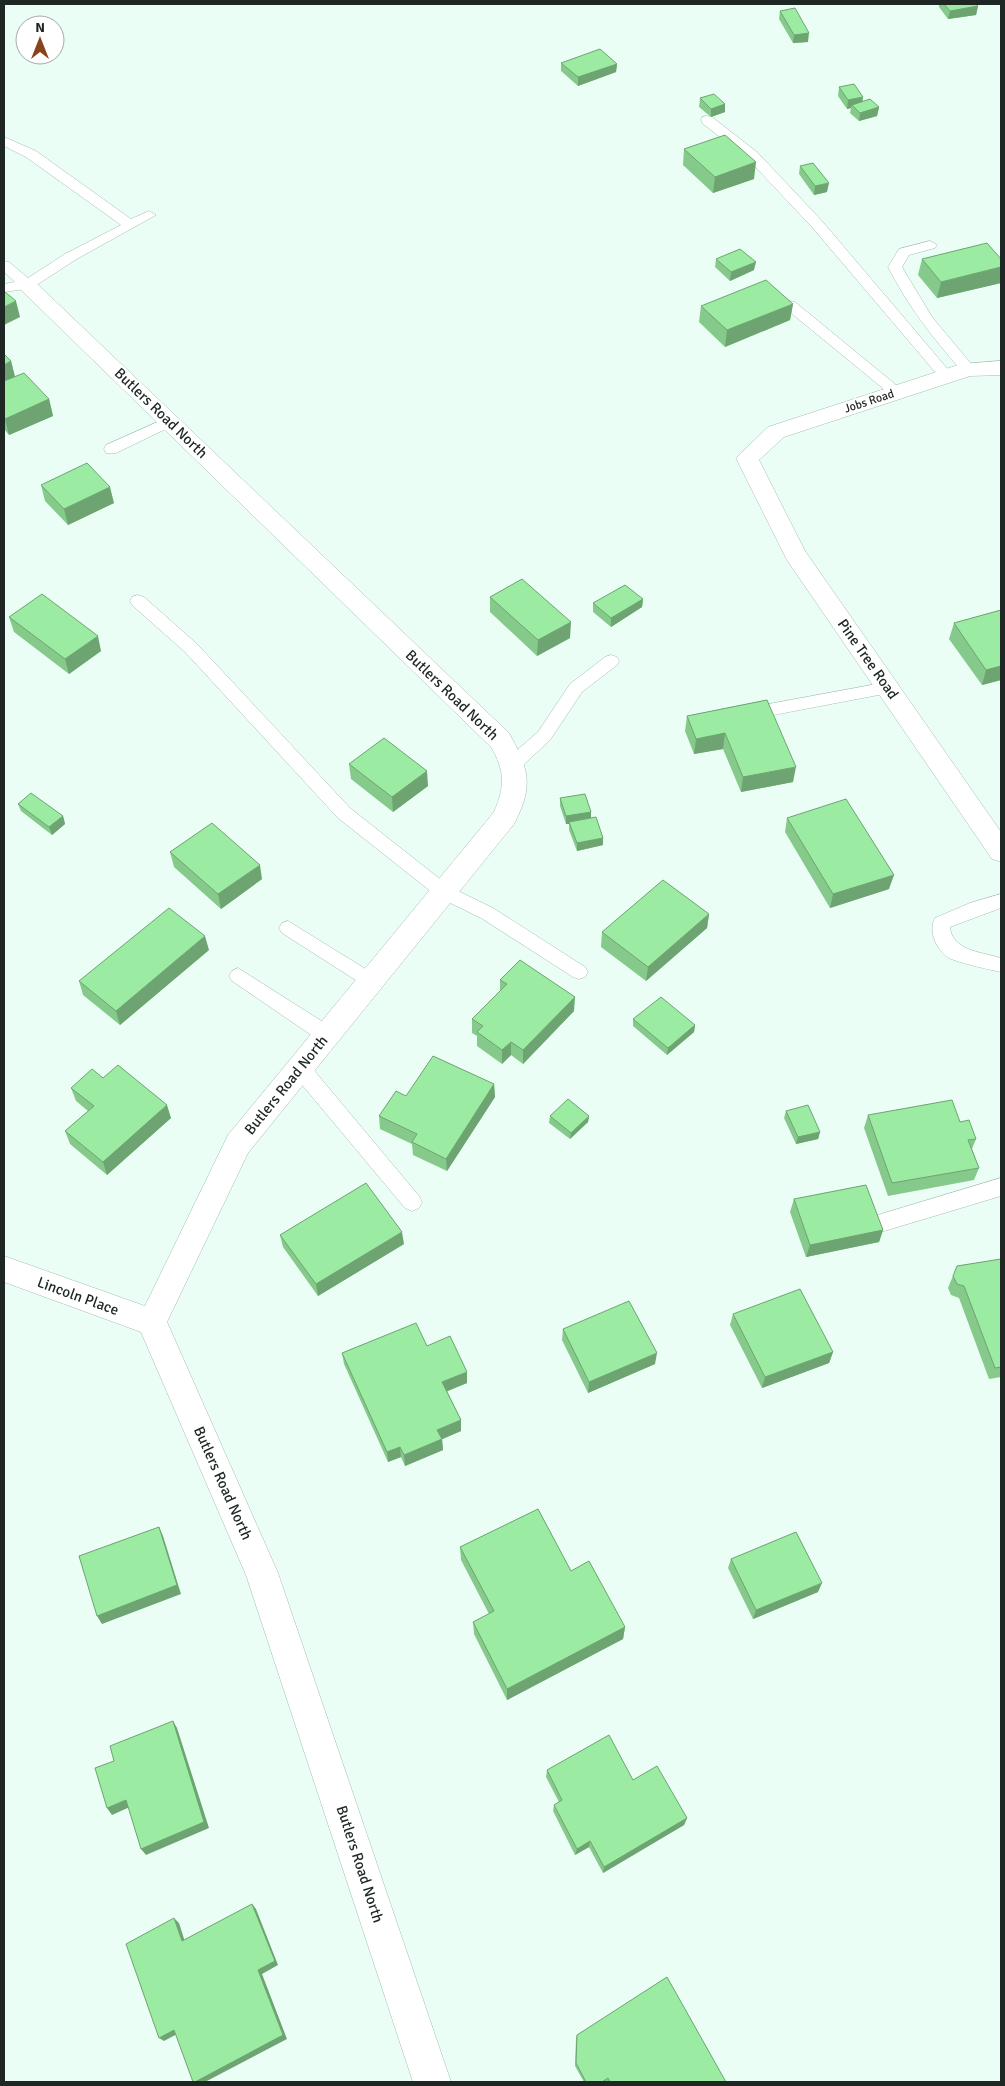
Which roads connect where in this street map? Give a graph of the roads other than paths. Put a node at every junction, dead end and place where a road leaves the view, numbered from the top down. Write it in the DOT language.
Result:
graph roads {
  1 [pos="707,120"];
  2 [pos="4,140"];
  3 [pos="149,215"];
  4 [pos="130,225"];
  5 [pos="930,246"];
  6 [pos="4,265"];
  7 [pos="16,287"];
  8 [pos="790,305"];
  9 [pos="968,368"];
  10 [pos="1001,368"];
  11 [pos="946,376"];
  12 [pos="896,392"];
  13 [pos="169,422"];
  14 [pos="111,449"];
  15 [pos="747,458"];
  16 [pos="138,601"];
  17 [pos="611,661"];
  18 [pos="888,688"];
  19 [pos="735,716"];
  20 [pos="514,763"];
  21 [pos="1001,852"];
  22 [pos="444,892"];
  23 [pos="1001,901"];
  24 [pos="288,928"];
  25 [pos="1001,965"];
  26 [pos="578,972"];
  27 [pos="238,976"];
  28 [pos="371,981"];
  29 [pos="327,1035"];
  30 [pos="300,1068"];
  31 [pos="1001,1187"];
  32 [pos="412,1202"];
  33 [pos="881,1223"];
  34 [pos="4,1269"];
  35 [pos="152,1322"];
  36 [pos="432,2082"];
  1 -- 11 [label="lane"];
  2 -- 4 [label="lane"];
  3 -- 4 [label="lane"];
  4 -- 7 [label="lane"];
  5 -- 9 [label="lane"];
  6 -- 7 [label="lane"];
  7 -- 13 [label="street, Butlers Road North"];
  8 -- 12 [label="lane"];
  9 -- 10 [label="street, Jobs Road"];
  9 -- 11 [label="street, Jobs Road"];
  11 -- 12 [label="street, Jobs Road"];
  12 -- 15 [label="street, Jobs Road"];
  13 -- 14 [label="lane"];
  13 -- 20 [label="street, Butlers Road North"];
  15 -- 18 [label="street, Pine Tree Road"];
  16 -- 22 [label="lane"];
  17 -- 20 [label="lane"];
  18 -- 19 [label="lane"];
  18 -- 21 [label="street, Pine Tree Road"];
  20 -- 22 [label="street, Butlers Road North"];
  22 -- 26 [label="lane"];
  22 -- 28 [label="street, Butlers Road North"];
  23 -- 25 [label="lane"];
  24 -- 28 [label="lane"];
  27 -- 29 [label="lane"];
  28 -- 29 [label="street, Butlers Road North"];
  29 -- 30 [label="street, Butlers Road North"];
  30 -- 32 [label="lane"];
  30 -- 35 [label="street, Butlers Road North"];
  31 -- 33 [label="lane"];
  34 -- 35 [label="street, Lincoln Place"];
  35 -- 36 [label="street, Butlers Road North"];
}
